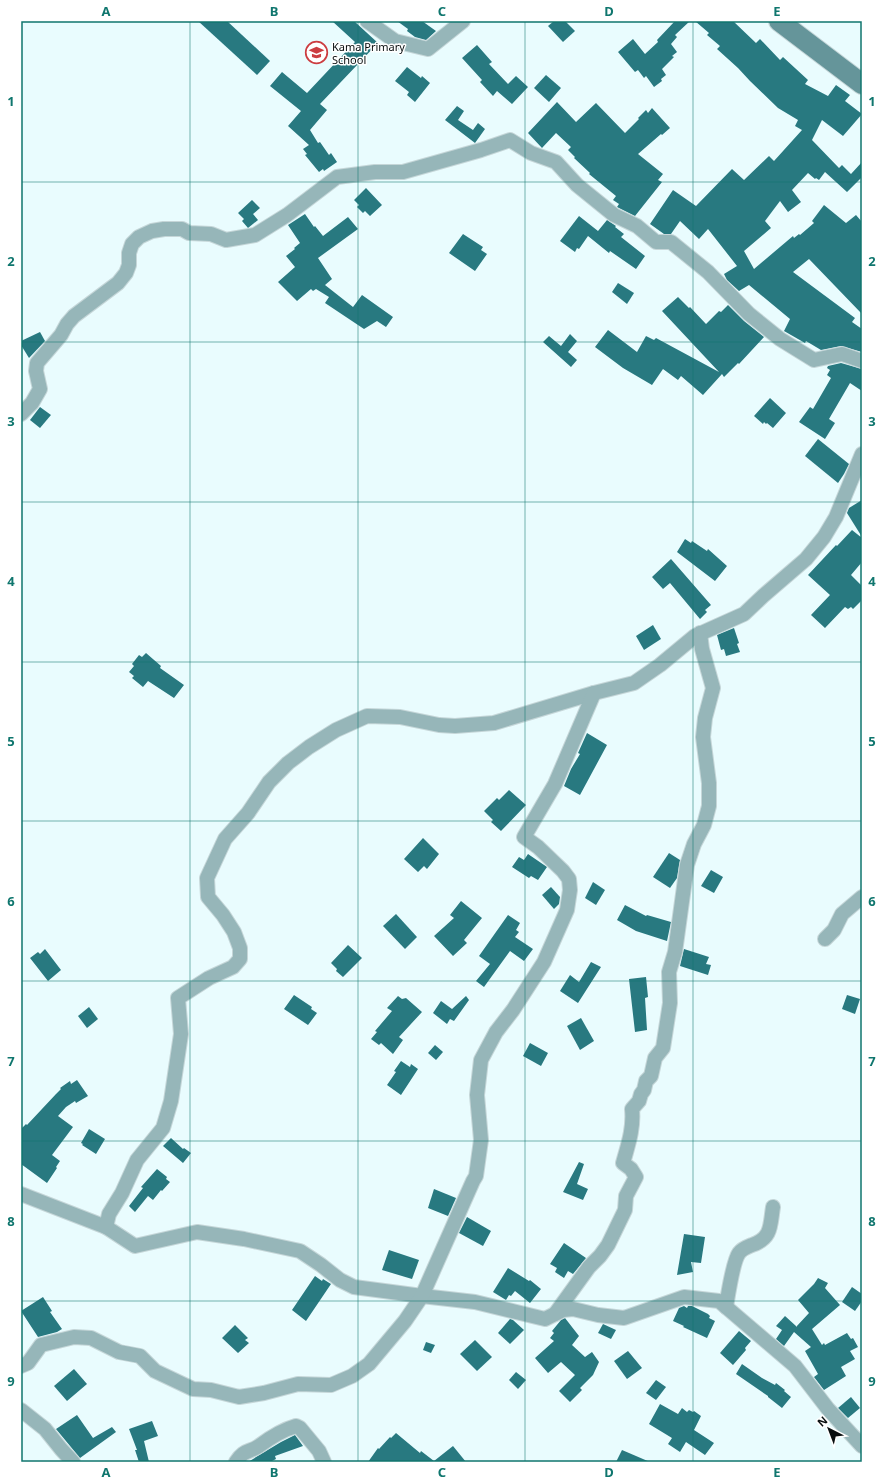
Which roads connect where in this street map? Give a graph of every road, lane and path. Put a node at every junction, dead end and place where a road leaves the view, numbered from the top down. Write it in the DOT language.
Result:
graph roads {
  1 [pos="367,21"];
  2 [pos="463,21"];
  3 [pos="779,21"];
  4 [pos="862,84"];
  5 [pos="862,361"];
  6 [pos="21,414"];
  7 [pos="862,454"];
  8 [pos="700,633"];
  9 [pos="594,693"];
  10 [pos="862,897"];
  11 [pos="825,939"];
  12 [pos="21,1194"];
  13 [pos="773,1208"];
  14 [pos="106,1227"];
  15 [pos="422,1296"];
  16 [pos="726,1307"];
  17 [pos="555,1314"];
  18 [pos="21,1366"];
  19 [pos="21,1410"];
  20 [pos="862,1446"];
  21 [pos="73,1462"];
  22 [pos="236,1462"];
  23 [pos="324,1462"];
  1 -- 2 [label="street"];
  3 -- 4 [label="street"];
  5 -- 6 [label="street"];
  7 -- 8 [label="street"];
  8 -- 9 [label="street"];
  8 -- 17 [label="street"];
  9 -- 14 [label="street"];
  9 -- 15 [label="street"];
  10 -- 11 [label="street"];
  12 -- 14 [label="street"];
  13 -- 16 [label="street"];
  14 -- 15 [label="street"];
  15 -- 17 [label="street"];
  15 -- 18 [label="street"];
  16 -- 17 [label="street"];
  16 -- 20 [label="street"];
  19 -- 21 [label="street"];
  22 -- 23 [label="street"];
}
